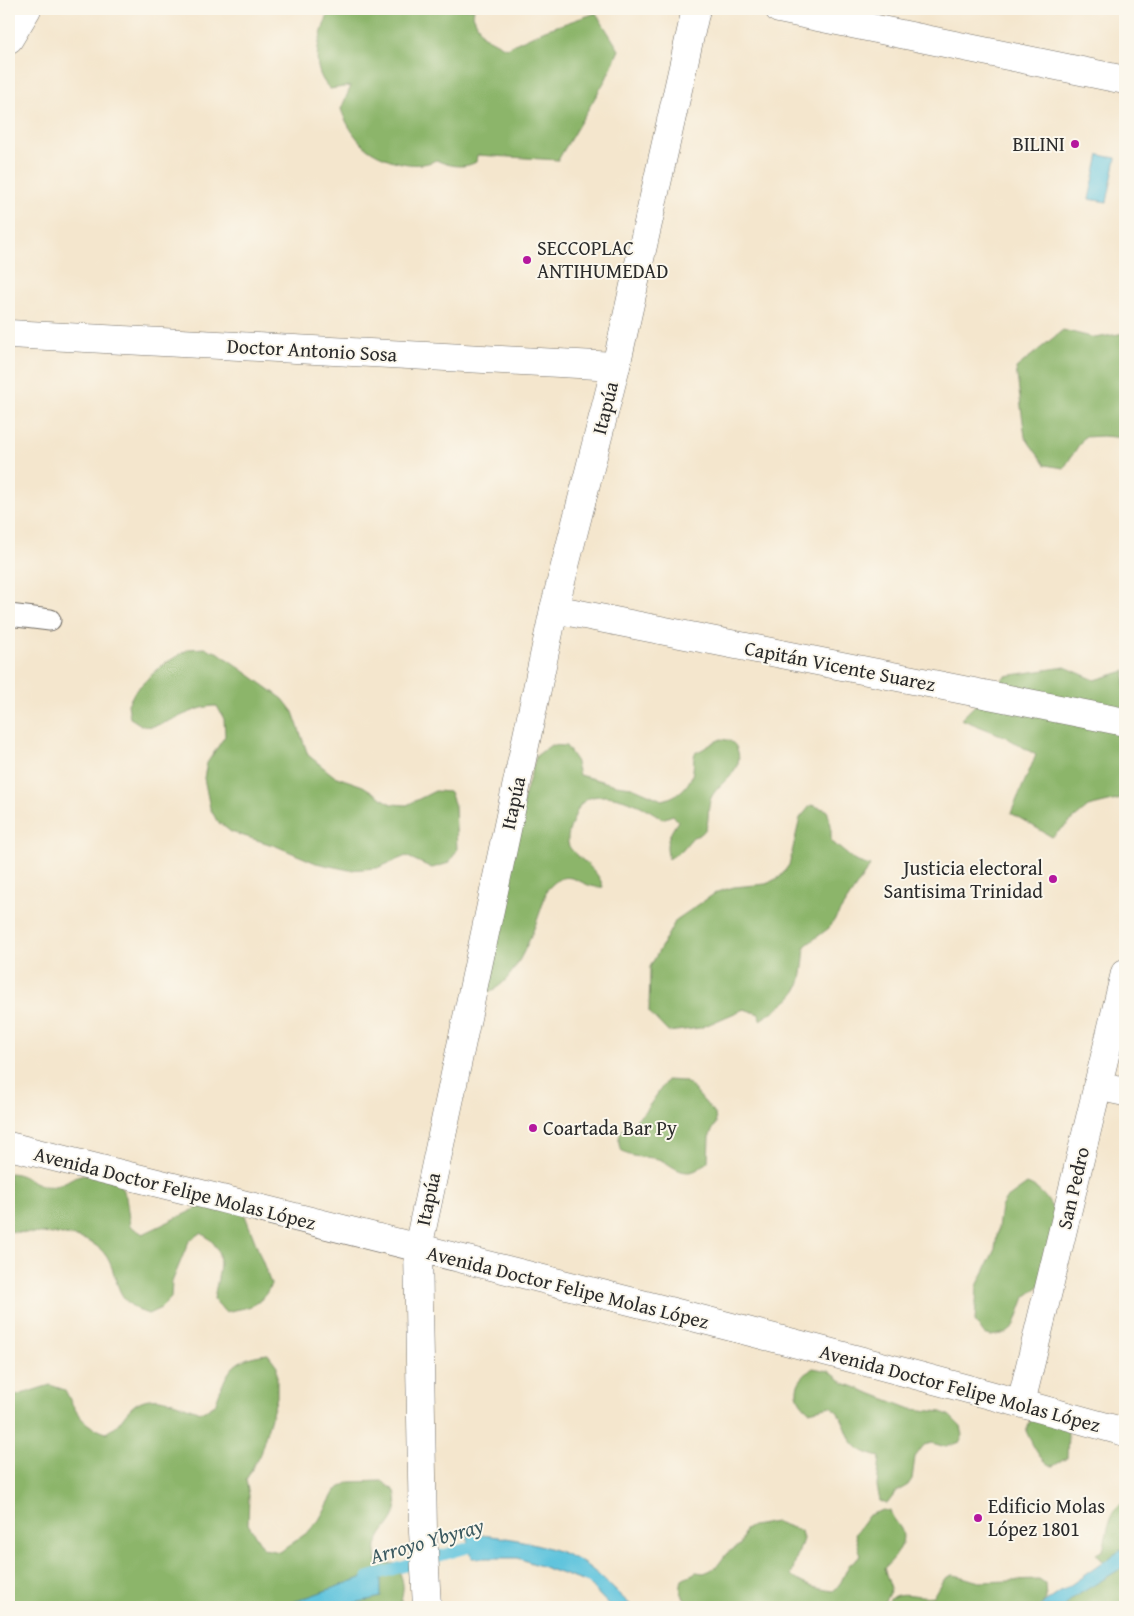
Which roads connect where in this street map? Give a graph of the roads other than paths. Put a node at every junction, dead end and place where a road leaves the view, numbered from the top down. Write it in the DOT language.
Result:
graph roads {
  1 [pos="27,9"];
  2 [pos="696,9"];
  3 [pos="779,9"];
  4 [pos="9,39"];
  5 [pos="1125,80"];
  6 [pos="9,334"];
  7 [pos="616,366"];
  8 [pos="554,609"];
  9 [pos="9,615"];
  10 [pos="50,620"];
  11 [pos="1125,722"];
  12 [pos="1125,973"];
  13 [pos="1097,1086"];
  14 [pos="1125,1092"];
  15 [pos="9,1146"];
  16 [pos="418,1248"];
  17 [pos="1021,1403"];
  18 [pos="1125,1432"];
  19 [pos="427,1607"];
  1 -- 4 [label="street"];
  2 -- 7 [label="street, Itapúa"];
  3 -- 5 [label="street"];
  6 -- 7 [label="street, Doctor Antonio Sosa"];
  7 -- 8 [label="street, Itapúa"];
  8 -- 11 [label="street, Capitán Vicente Suarez"];
  8 -- 16 [label="street, Itapúa"];
  9 -- 10 [label="lane"];
  12 -- 13 [label="street, San Pedro"];
  13 -- 14 [label="street"];
  13 -- 17 [label="street, San Pedro"];
  15 -- 16 [label="street, Avenida Doctor Felipe Molas López"];
  16 -- 17 [label="street, Avenida Doctor Felipe Molas López"];
  16 -- 19 [label="street, Itapúa"];
  17 -- 18 [label="street, Avenida Doctor Felipe Molas López"];
}
